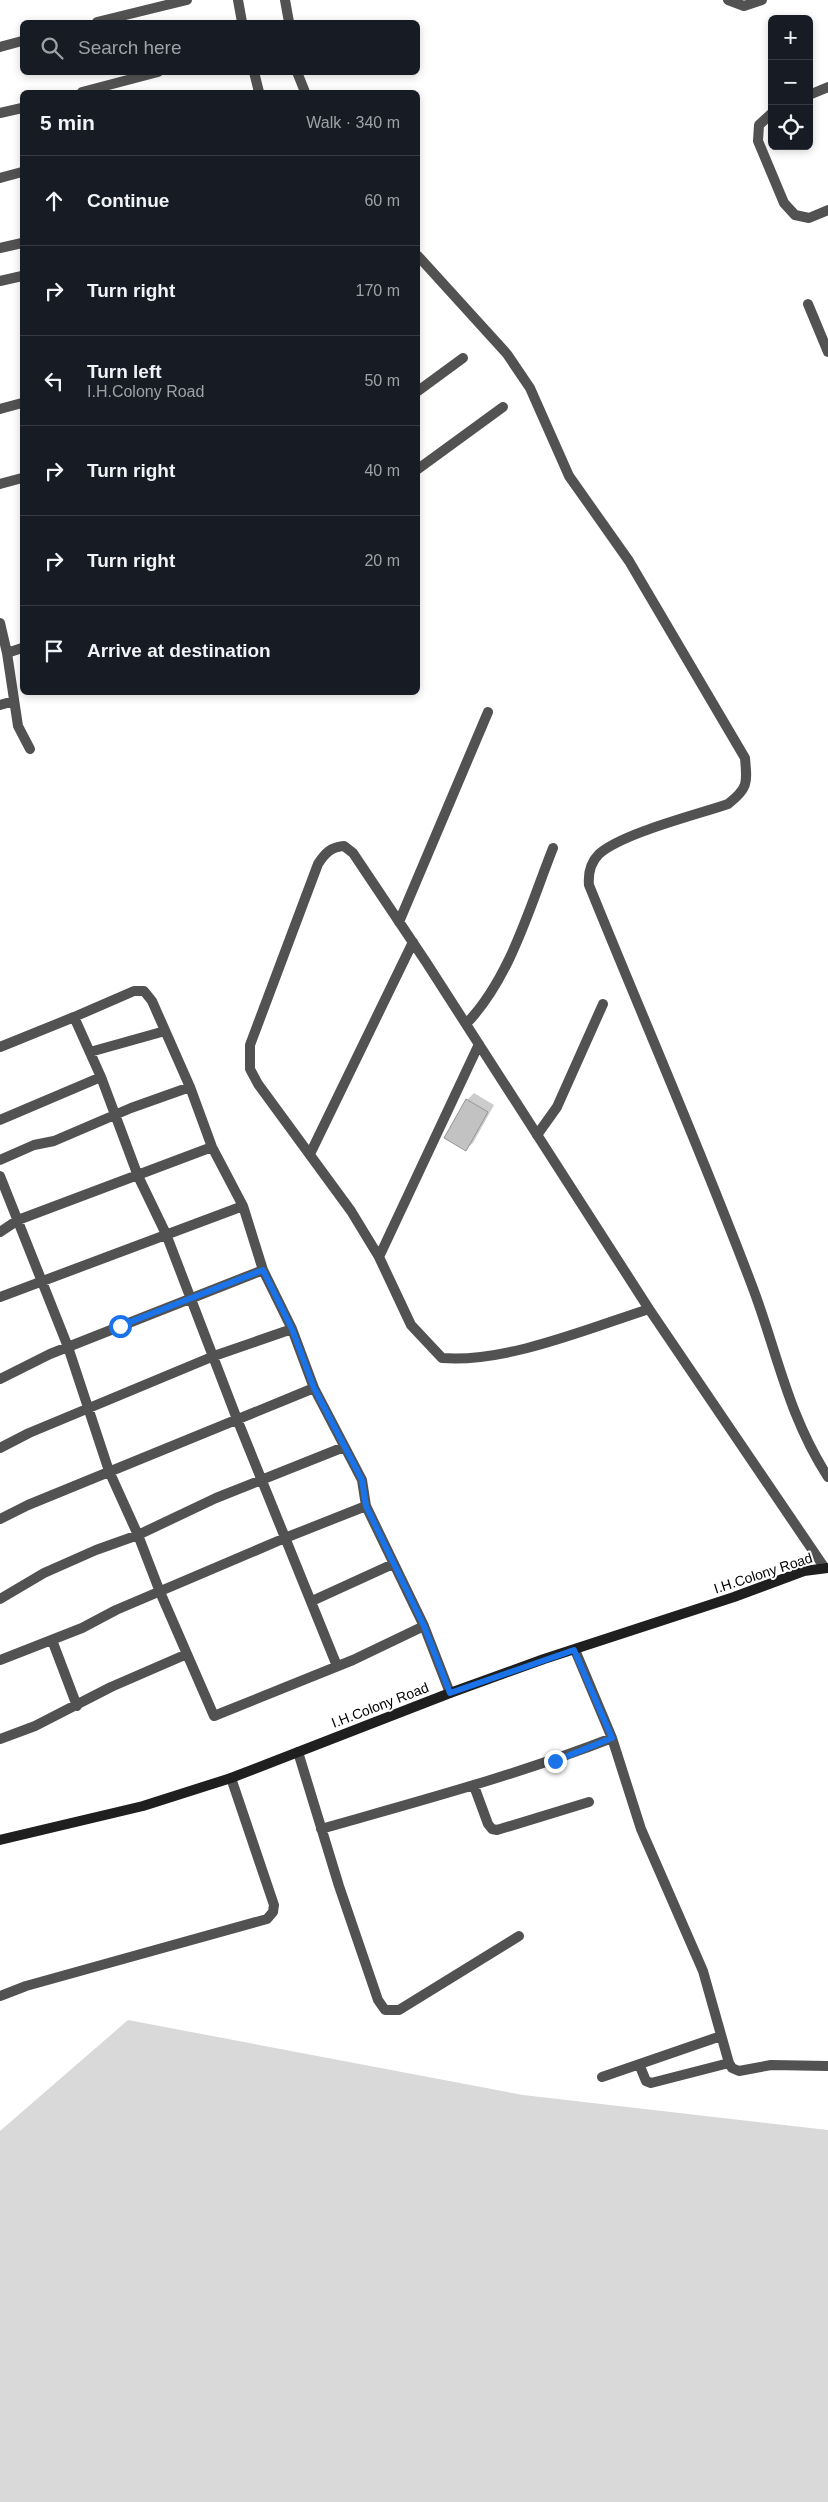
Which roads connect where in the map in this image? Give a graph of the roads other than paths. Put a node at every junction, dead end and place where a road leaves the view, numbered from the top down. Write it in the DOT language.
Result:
graph roads {
  1 [pos="187,0"];
  2 [pos="238,0"];
  3 [pos="285,0"];
  4 [pos="728,0"];
  5 [pos="762,0"];
  6 [pos="105,20"];
  7 [pos="242,20"];
  8 [pos="290,20"];
  9 [pos="20,42"];
  10 [pos="0,47"];
  11 [pos="147,75"];
  12 [pos="255,75"];
  13 [pos="298,75"];
  14 [pos="828,87"];
  15 [pos="90,90"];
  16 [pos="258,90"];
  17 [pos="304,90"];
  18 [pos="813,93"];
  19 [pos="20,108"];
  20 [pos="0,113"];
  21 [pos="768,117"];
  22 [pos="20,173"];
  23 [pos="0,178"];
  24 [pos="828,210"];
  25 [pos="20,243"];
  26 [pos="0,248"];
  27 [pos="420,258"];
  28 [pos="20,276"];
  29 [pos="0,281"];
  30 [pos="808,304"];
  31 [pos="828,352"];
  32 [pos="463,358"];
  33 [pos="420,390"];
  34 [pos="20,404"];
  35 [pos="503,407"];
  36 [pos="0,409"];
  37 [pos="420,468"];
  38 [pos="20,479"];
  39 [pos="0,484"];
  40 [pos="0,623"];
  41 [pos="4,648"];
  42 [pos="20,648"];
  43 [pos="11,673"];
  44 [pos="0,676"];
  45 [pos="14,700"];
  46 [pos="0,705"];
  47 [pos="488,712"];
  48 [pos="30,749"];
  49 [pos="553,848"];
  50 [pos="400,922"];
  51 [pos="413,942"];
  52 [pos="603,1004"];
  53 [pos="74,1017"];
  54 [pos="466,1024"];
  55 [pos="165,1032"];
  56 [pos="479,1044"];
  57 [pos="0,1047"];
  58 [pos="90,1052"];
  59 [pos="101,1077"];
  60 [pos="190,1087"];
  61 [pos="115,1114"];
  62 [pos="0,1120"];
  63 [pos="537,1136"];
  64 [pos="212,1147"];
  65 [pos="310,1154"];
  66 [pos="0,1160"];
  67 [pos="0,1176"];
  68 [pos="138,1176"];
  69 [pos="242,1206"];
  70 [pos="18,1220"];
  71 [pos="0,1232"];
  72 [pos="166,1234"];
  73 [pos="378,1257"];
  74 [pos="263,1270"];
  75 [pos="42,1281"];
  76 [pos="0,1298"];
  77 [pos="190,1298"];
  78 [pos="649,1309"];
  79 [pos="292,1329"];
  80 [pos="68,1347"];
  81 [pos="214,1356"];
  82 [pos="0,1379"];
  83 [pos="314,1388"];
  84 [pos="87,1409"];
  85 [pos="237,1419"];
  86 [pos="344,1447"];
  87 [pos="0,1448"];
  88 [pos="108,1471"];
  89 [pos="828,1477"];
  90 [pos="262,1481"];
  91 [pos="366,1506"];
  92 [pos="0,1520"];
  93 [pos="138,1535"];
  94 [pos="285,1538"];
  95 [pos="393,1564"];
  96 [pos="826,1567"];
  97 [pos="160,1592"];
  98 [pos="0,1599"];
  99 [pos="312,1602"];
  100 [pos="424,1626"];
  101 [pos="52,1640"];
  102 [pos="574,1650"];
  103 [pos="187,1654"];
  104 [pos="0,1660"];
  105 [pos="337,1666"];
  106 [pos="450,1693"];
  107 [pos="77,1706"];
  108 [pos="0,1738"];
  109 [pos="612,1738"];
  110 [pos="298,1752"];
  111 [pos="231,1778"];
  112 [pos="474,1786"];
  113 [pos="589,1802"];
  114 [pos="321,1829"];
  115 [pos="0,1840"];
  116 [pos="519,1936"];
  117 [pos="0,1996"];
  118 [pos="721,2036"];
  119 [pos="729,2063"];
  120 [pos="640,2064"];
  121 [pos="828,2066"];
  122 [pos="602,2077"];
  1 -- 6 [label="street"];
  2 -- 7 [label="street"];
  3 -- 8 [label="street"];
  4 -- 5 [label="street"];
  9 -- 10 [label="street"];
  11 -- 15 [label="street"];
  12 -- 16 [label="street"];
  13 -- 17 [label="street"];
  14 -- 18 [label="street"];
  19 -- 20 [label="street"];
  21 -- 24 [label="street"];
  22 -- 23 [label="street"];
  25 -- 26 [label="street"];
  27 -- 89 [label="street"];
  28 -- 29 [label="street"];
  30 -- 31 [label="street"];
  32 -- 33 [label="street"];
  34 -- 36 [label="street"];
  35 -- 37 [label="street"];
  38 -- 39 [label="street"];
  40 -- 41 [label="street"];
  41 -- 42 [label="street"];
  41 -- 43 [label="street"];
  43 -- 44 [label="street"];
  43 -- 45 [label="street"];
  45 -- 46 [label="street"];
  45 -- 48 [label="street"];
  47 -- 50 [label="street"];
  49 -- 54 [label="street"];
  50 -- 51 [label="street"];
  50 -- 65 [label="street"];
  51 -- 54 [label="street"];
  51 -- 65 [label="street"];
  52 -- 63 [label="street"];
  53 -- 55 [label="street"];
  53 -- 57 [label="street"];
  53 -- 58 [label="street"];
  54 -- 56 [label="street"];
  55 -- 58 [label="street"];
  55 -- 60 [label="street"];
  56 -- 63 [label="street"];
  56 -- 73 [label="street"];
  58 -- 59 [label="street"];
  59 -- 61 [label="street"];
  59 -- 62 [label="street"];
  60 -- 61 [label="street"];
  60 -- 64 [label="street"];
  61 -- 66 [label="street"];
  61 -- 68 [label="street"];
  63 -- 78 [label="street"];
  64 -- 68 [label="street"];
  64 -- 69 [label="street"];
  65 -- 73 [label="street"];
  67 -- 70 [label="street"];
  68 -- 70 [label="street"];
  68 -- 72 [label="street"];
  69 -- 72 [label="street"];
  69 -- 74 [label="street"];
  70 -- 71 [label="street"];
  70 -- 75 [label="street"];
  72 -- 75 [label="street"];
  72 -- 77 [label="street"];
  73 -- 78 [label="street"];
  74 -- 77 [label="street"];
  74 -- 79 [label="street"];
  75 -- 76 [label="street"];
  75 -- 80 [label="street"];
  77 -- 80 [label="street"];
  77 -- 81 [label="street"];
  78 -- 96 [label="street"];
  79 -- 81 [label="street"];
  79 -- 83 [label="street"];
  80 -- 82 [label="street"];
  80 -- 84 [label="street"];
  81 -- 84 [label="street"];
  81 -- 85 [label="street"];
  83 -- 85 [label="street"];
  83 -- 86 [label="street"];
  84 -- 87 [label="street"];
  84 -- 88 [label="street"];
  85 -- 88 [label="street"];
  85 -- 90 [label="street"];
  86 -- 90 [label="street"];
  86 -- 91 [label="street"];
  88 -- 92 [label="street"];
  88 -- 93 [label="street"];
  90 -- 93 [label="street"];
  90 -- 94 [label="street"];
  91 -- 94 [label="street"];
  91 -- 95 [label="street"];
  93 -- 97 [label="street"];
  93 -- 98 [label="street"];
  94 -- 97 [label="street"];
  94 -- 99 [label="street"];
  95 -- 99 [label="street"];
  95 -- 100 [label="street"];
  96 -- 102 [label="street, I.H.Colony Road"];
  97 -- 101 [label="street"];
  97 -- 103 [label="street"];
  99 -- 105 [label="street"];
  100 -- 105 [label="street"];
  100 -- 106 [label="street"];
  101 -- 104 [label="street"];
  101 -- 107 [label="street"];
  102 -- 106 [label="street, I.H.Colony Road"];
  102 -- 109 [label="street"];
  103 -- 105 [label="street"];
  103 -- 107 [label="street"];
  106 -- 110 [label="street, I.H.Colony Road"];
  107 -- 108 [label="street"];
  109 -- 112 [label="street"];
  109 -- 118 [label="street"];
  110 -- 111 [label="street, I.H.Colony Road"];
  110 -- 114 [label="street"];
  111 -- 115 [label="street, I.H.Colony Road"];
  111 -- 117 [label="street"];
  112 -- 113 [label="street"];
  112 -- 114 [label="street"];
  114 -- 116 [label="street"];
  118 -- 119 [label="street"];
  118 -- 120 [label="street"];
  119 -- 120 [label="street"];
  119 -- 121 [label="street"];
  120 -- 122 [label="street"];
}
